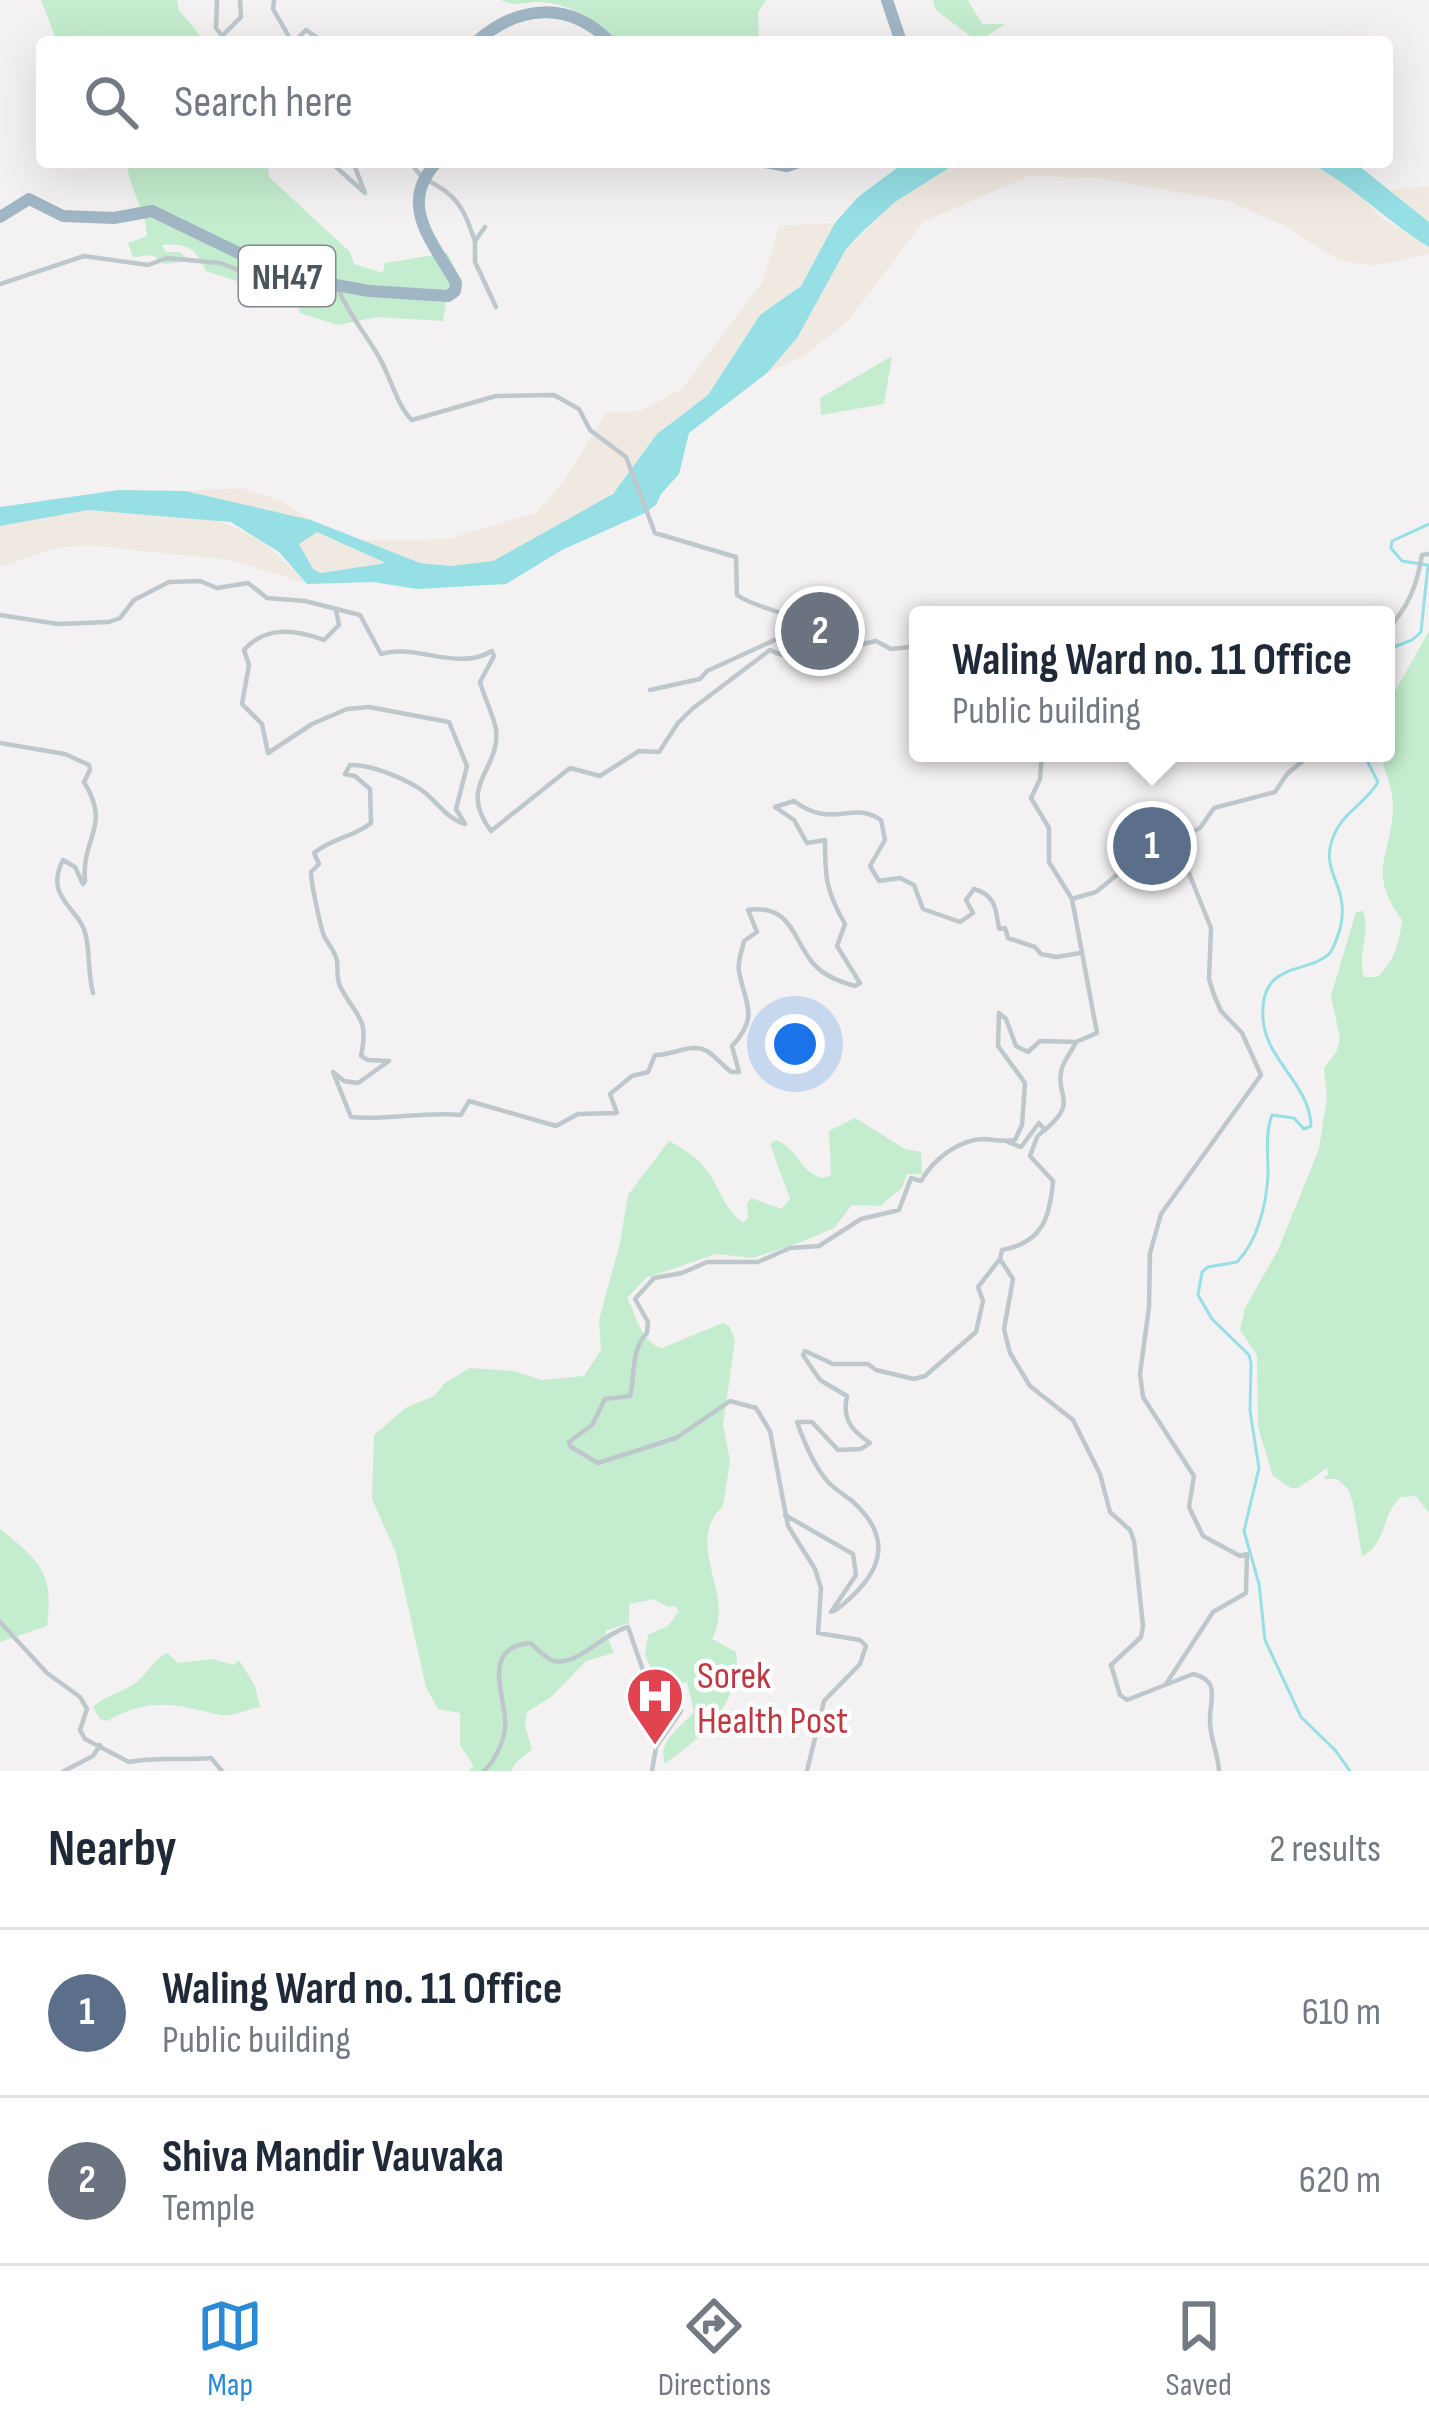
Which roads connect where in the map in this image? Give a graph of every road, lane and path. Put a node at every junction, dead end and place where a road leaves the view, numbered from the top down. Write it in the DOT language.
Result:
graph roads {
  1 [pos="217,0"];
  2 [pos="240,0"];
  3 [pos="274,0"];
  4 [pos="887,0"];
  5 [pos="289,36"];
  6 [pos="484,36"];
  7 [pos="602,36"];
  8 [pos="900,36"];
  9 [pos="337,168"];
  10 [pos="355,168"];
  11 [pos="415,168"];
  12 [pos="432,168"];
  13 [pos="423,180"];
  14 [pos="0,217"];
  15 [pos="485,227"];
  16 [pos="475,241"];
  17 [pos="318,283"];
  18 [pos="0,284"];
  19 [pos="337,286"];
  20 [pos="496,307"];
  21 [pos="1425,554"];
  22 [pos="336,610"];
  23 [pos="0,615"];
  24 [pos="1395,621"];
  25 [pos="809,629"];
  26 [pos="863,643"];
  27 [pos="909,647"];
  28 [pos="650,690"];
  29 [pos="0,743"];
  30 [pos="1041,762"];
  31 [pos="1301,762"];
  32 [pos="1176,841"];
  33 [pos="1072,899"];
  34 [pos="1081,953"];
  35 [pos="93,993"];
  36 [pos="1076,1042"];
  37 [pos="1044,1130"];
  38 [pos="1008,1142"];
  39 [pos="1000,1259"];
  40 [pos="785,1515"];
  41 [pos="0,1622"];
  42 [pos="1166,1684"];
  43 [pos="100,1745"];
  44 [pos="64,1771"];
  45 [pos="222,1771"];
  46 [pos="484,1771"];
  47 [pos="652,1771"];
  48 [pos="807,1771"];
  49 [pos="1219,1771"];
  1 -- 2 [label="street"];
  3 -- 5 [label="street"];
  4 -- 8 [label="highway"];
  6 -- 7 [label="highway"];
  9 -- 10 [label="street"];
  11 -- 13 [label="street"];
  12 -- 13 [label="highway"];
  13 -- 16 [label="street"];
  13 -- 19 [label="highway, NH47"];
  14 -- 17 [label="highway, NH47"];
  15 -- 16 [label="street"];
  16 -- 20 [label="street"];
  17 -- 18 [label="street"];
  17 -- 19 [label="highway, NH47"];
  19 -- 25 [label="street"];
  21 -- 24 [label="street"];
  22 -- 23 [label="street"];
  22 -- 26 [label="street"];
  22 -- 34 [label="street"];
  25 -- 26 [label="street"];
  25 -- 28 [label="street"];
  26 -- 27 [label="street"];
  29 -- 35 [label="street"];
  30 -- 33 [label="street"];
  31 -- 32 [label="street"];
  32 -- 33 [label="street"];
  32 -- 42 [label="street"];
  33 -- 34 [label="street"];
  34 -- 36 [label="street"];
  36 -- 37 [label="street"];
  36 -- 38 [label="street"];
  37 -- 38 [label="street"];
  37 -- 39 [label="street"];
  38 -- 40 [label="street"];
  39 -- 40 [label="street"];
  39 -- 42 [label="street"];
  40 -- 48 [label="street"];
  41 -- 43 [label="street"];
  42 -- 49 [label="street"];
  43 -- 44 [label="street"];
  43 -- 45 [label="street"];
  46 -- 47 [label="street"];
}
